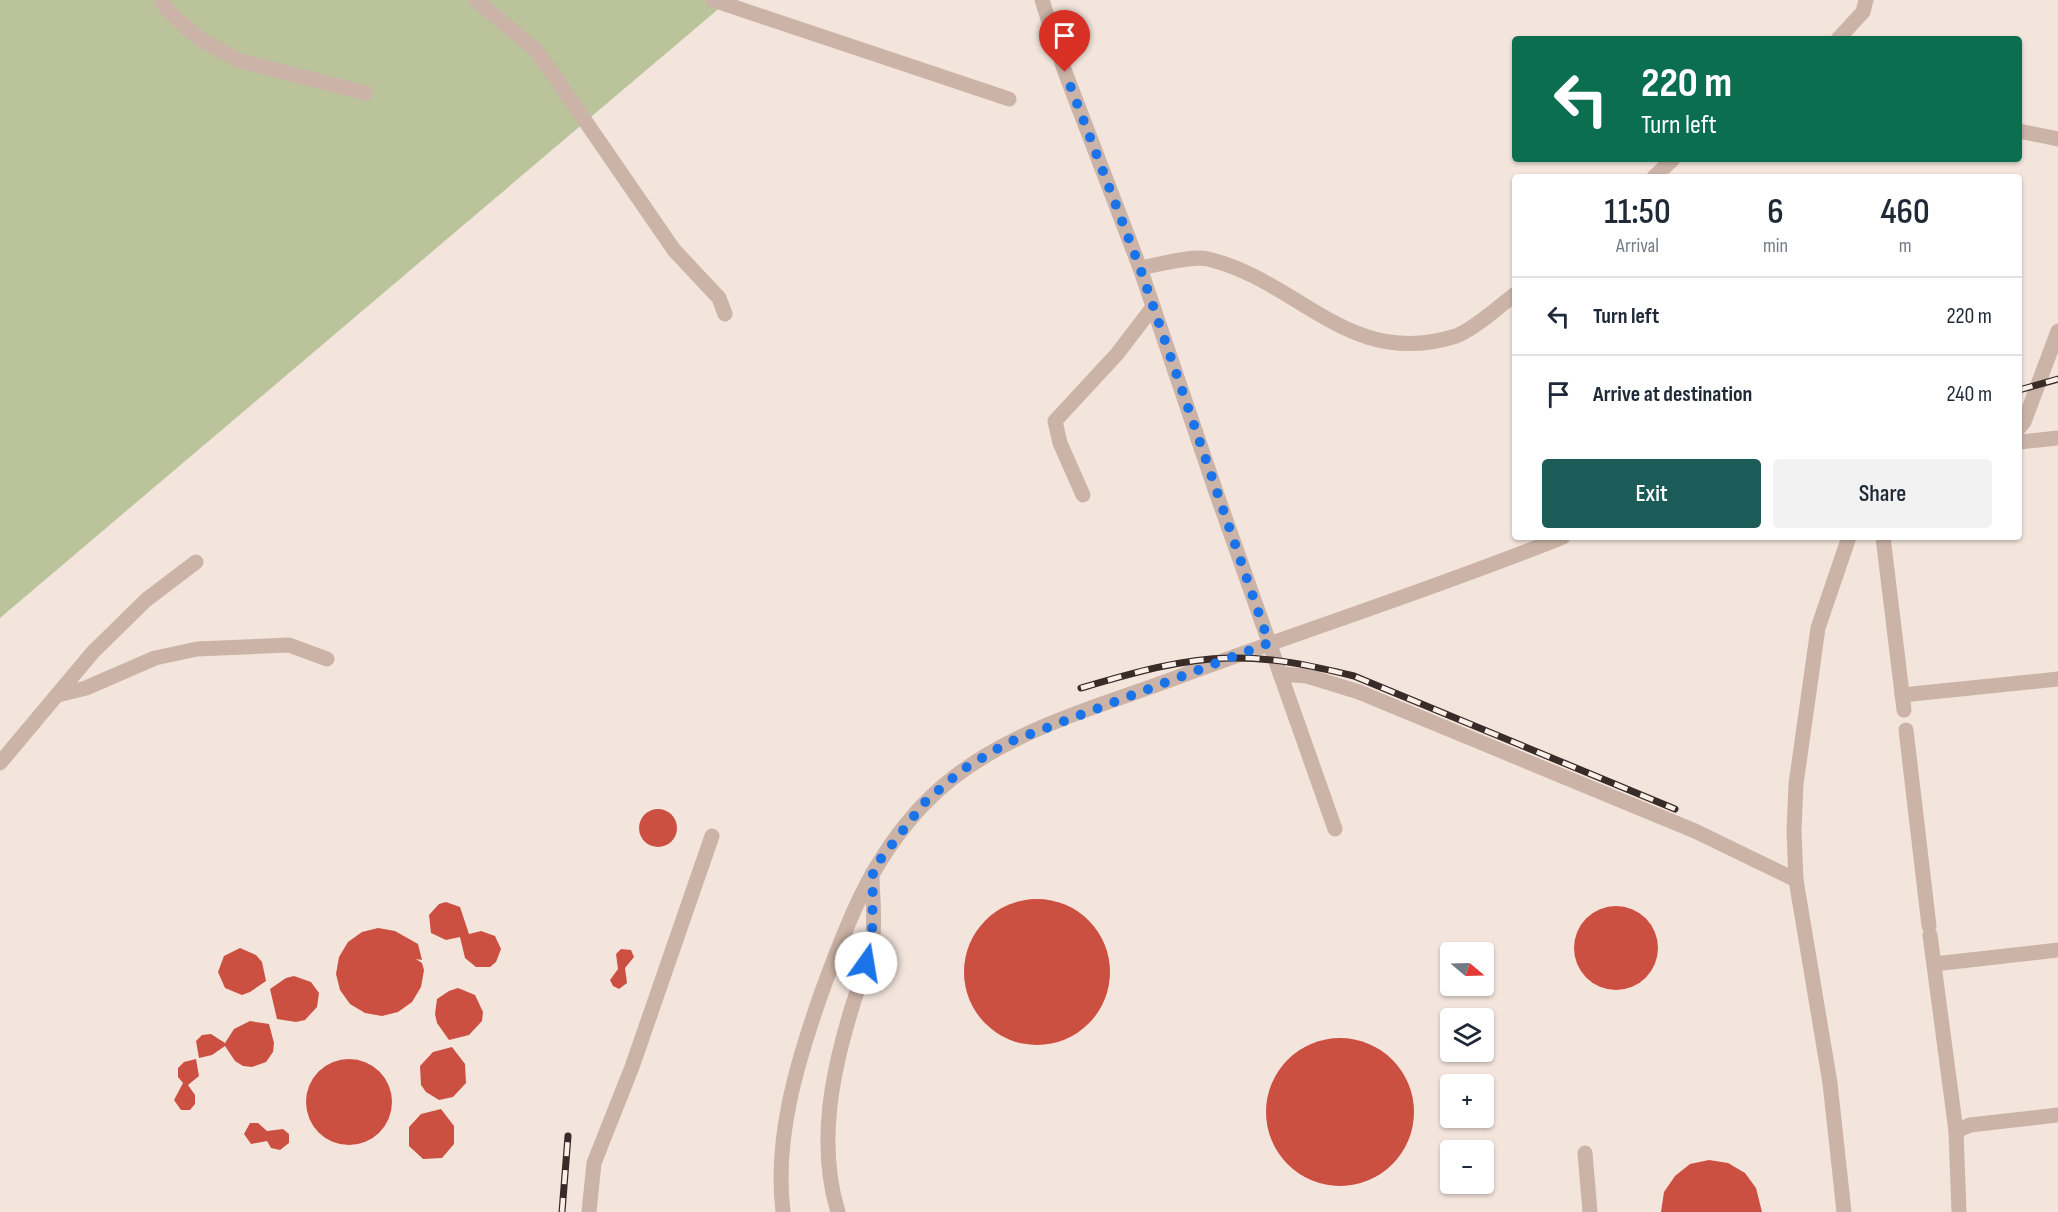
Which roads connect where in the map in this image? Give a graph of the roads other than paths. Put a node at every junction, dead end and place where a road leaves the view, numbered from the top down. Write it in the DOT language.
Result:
graph roads {
  1 [pos="161,0"];
  2 [pos="476,0"];
  3 [pos="713,0"];
  4 [pos="1042,0"];
  5 [pos="1866,0"];
  6 [pos="1841,36"];
  7 [pos="366,93"];
  8 [pos="1009,99"];
  9 [pos="2022,131"];
  10 [pos="2058,139"];
  11 [pos="1670,162"];
  12 [pos="1657,174"];
  13 [pos="1140,268"];
  14 [pos="1512,296"];
  15 [pos="1153,307"];
  16 [pos="725,314"];
  17 [pos="2058,332"];
  18 [pos="2022,424"];
  19 [pos="2058,438"];
  20 [pos="2022,442"];
  21 [pos="1083,495"];
  22 [pos="1555,540"];
  23 [pos="1848,540"];
  24 [pos="1883,540"];
  25 [pos="196,562"];
  26 [pos="1269,643"];
  27 [pos="327,659"];
  28 [pos="1280,674"];
  29 [pos="2058,679"];
  30 [pos="58,695"];
  31 [pos="1906,730"];
  32 [pos="0,763"];
  33 [pos="1335,829"];
  34 [pos="712,836"];
  35 [pos="873,869"];
  36 [pos="1796,880"];
  37 [pos="2058,950"];
  38 [pos="1934,964"];
  39 [pos="2058,1114"];
  40 [pos="1956,1131"];
  41 [pos="1585,1153"];
  42 [pos="589,1212"];
  43 [pos="783,1212"];
  44 [pos="838,1212"];
  45 [pos="1590,1212"];
  46 [pos="1844,1212"];
  47 [pos="1959,1212"];
  1 -- 7 [label="street"];
  2 -- 16 [label="street"];
  3 -- 8 [label="street"];
  4 -- 13 [label="street"];
  5 -- 6 [label="street"];
  9 -- 10 [label="street"];
  11 -- 12 [label="street"];
  13 -- 14 [label="street"];
  13 -- 15 [label="street"];
  15 -- 21 [label="street"];
  15 -- 26 [label="street"];
  17 -- 18 [label="street"];
  19 -- 20 [label="street"];
  22 -- 26 [label="street"];
  23 -- 36 [label="street"];
  24 -- 29 [label="street"];
  25 -- 30 [label="street"];
  26 -- 28 [label="street"];
  26 -- 35 [label="street"];
  27 -- 30 [label="street"];
  28 -- 33 [label="street"];
  28 -- 36 [label="street"];
  30 -- 32 [label="street"];
  31 -- 38 [label="street"];
  34 -- 42 [label="street"];
  35 -- 43 [label="street"];
  35 -- 44 [label="street"];
  36 -- 46 [label="street"];
  37 -- 38 [label="street"];
  38 -- 40 [label="street"];
  39 -- 40 [label="street"];
  40 -- 47 [label="street"];
  41 -- 45 [label="street"];
}
